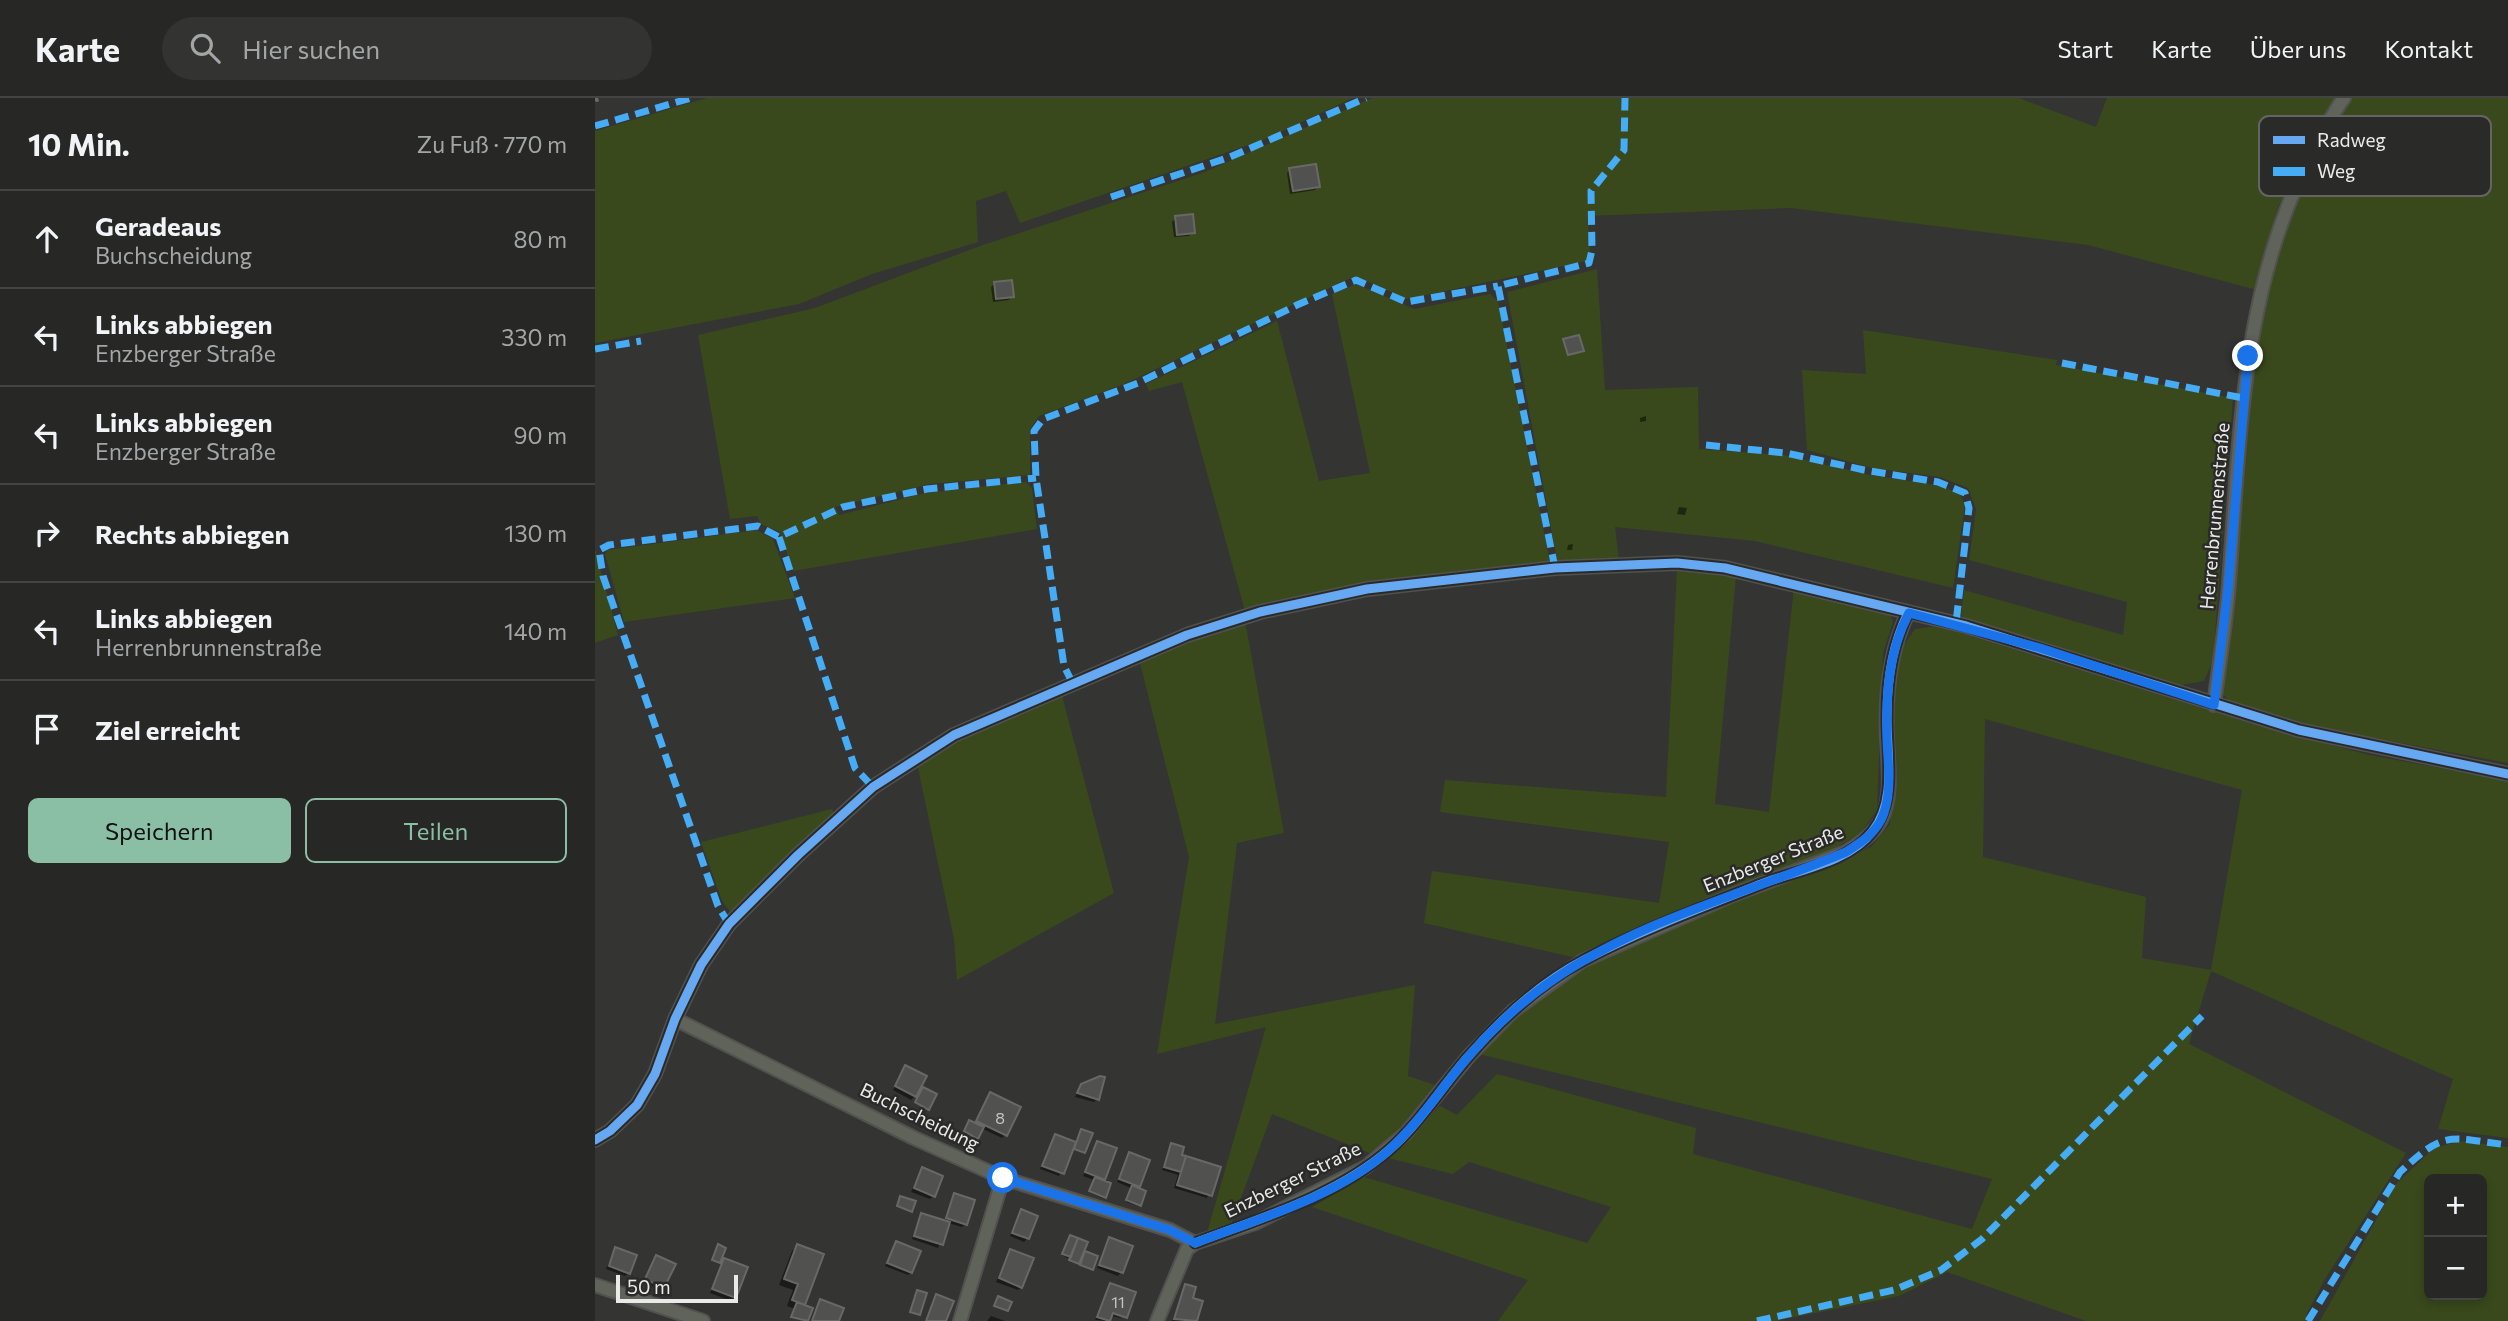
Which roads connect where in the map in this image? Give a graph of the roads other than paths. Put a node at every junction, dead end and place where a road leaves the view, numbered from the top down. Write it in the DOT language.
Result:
graph roads {
  1 [pos="2344,98"];
  2 [pos="2334,116"];
  3 [pos="2290,196"];
  4 [pos="1909,613"];
  5 [pos="2214,705"];
  6 [pos="2508,774"];
  7 [pos="675,1019"];
  8 [pos="595,1140"];
  9 [pos="1003,1178"];
  10 [pos="1195,1243"];
  11 [pos="595,1285"];
  12 [pos="703,1321"];
  13 [pos="960,1321"];
  14 [pos="1157,1321"];
  1 -- 2 [label="street, Herrenbrunnenstraße"];
  3 -- 5 [label="street, Herrenbrunnenstraße"];
  4 -- 5 [label="street"];
  4 -- 7 [label="street"];
  4 -- 10 [label="street, Enzberger Straße"];
  5 -- 6 [label="street"];
  7 -- 8 [label="street"];
  7 -- 9 [label="street, Buchscheidung"];
  9 -- 10 [label="street, Buchscheidung"];
  9 -- 13 [label="street"];
  10 -- 14 [label="street"];
  11 -- 12 [label="street"];
}
